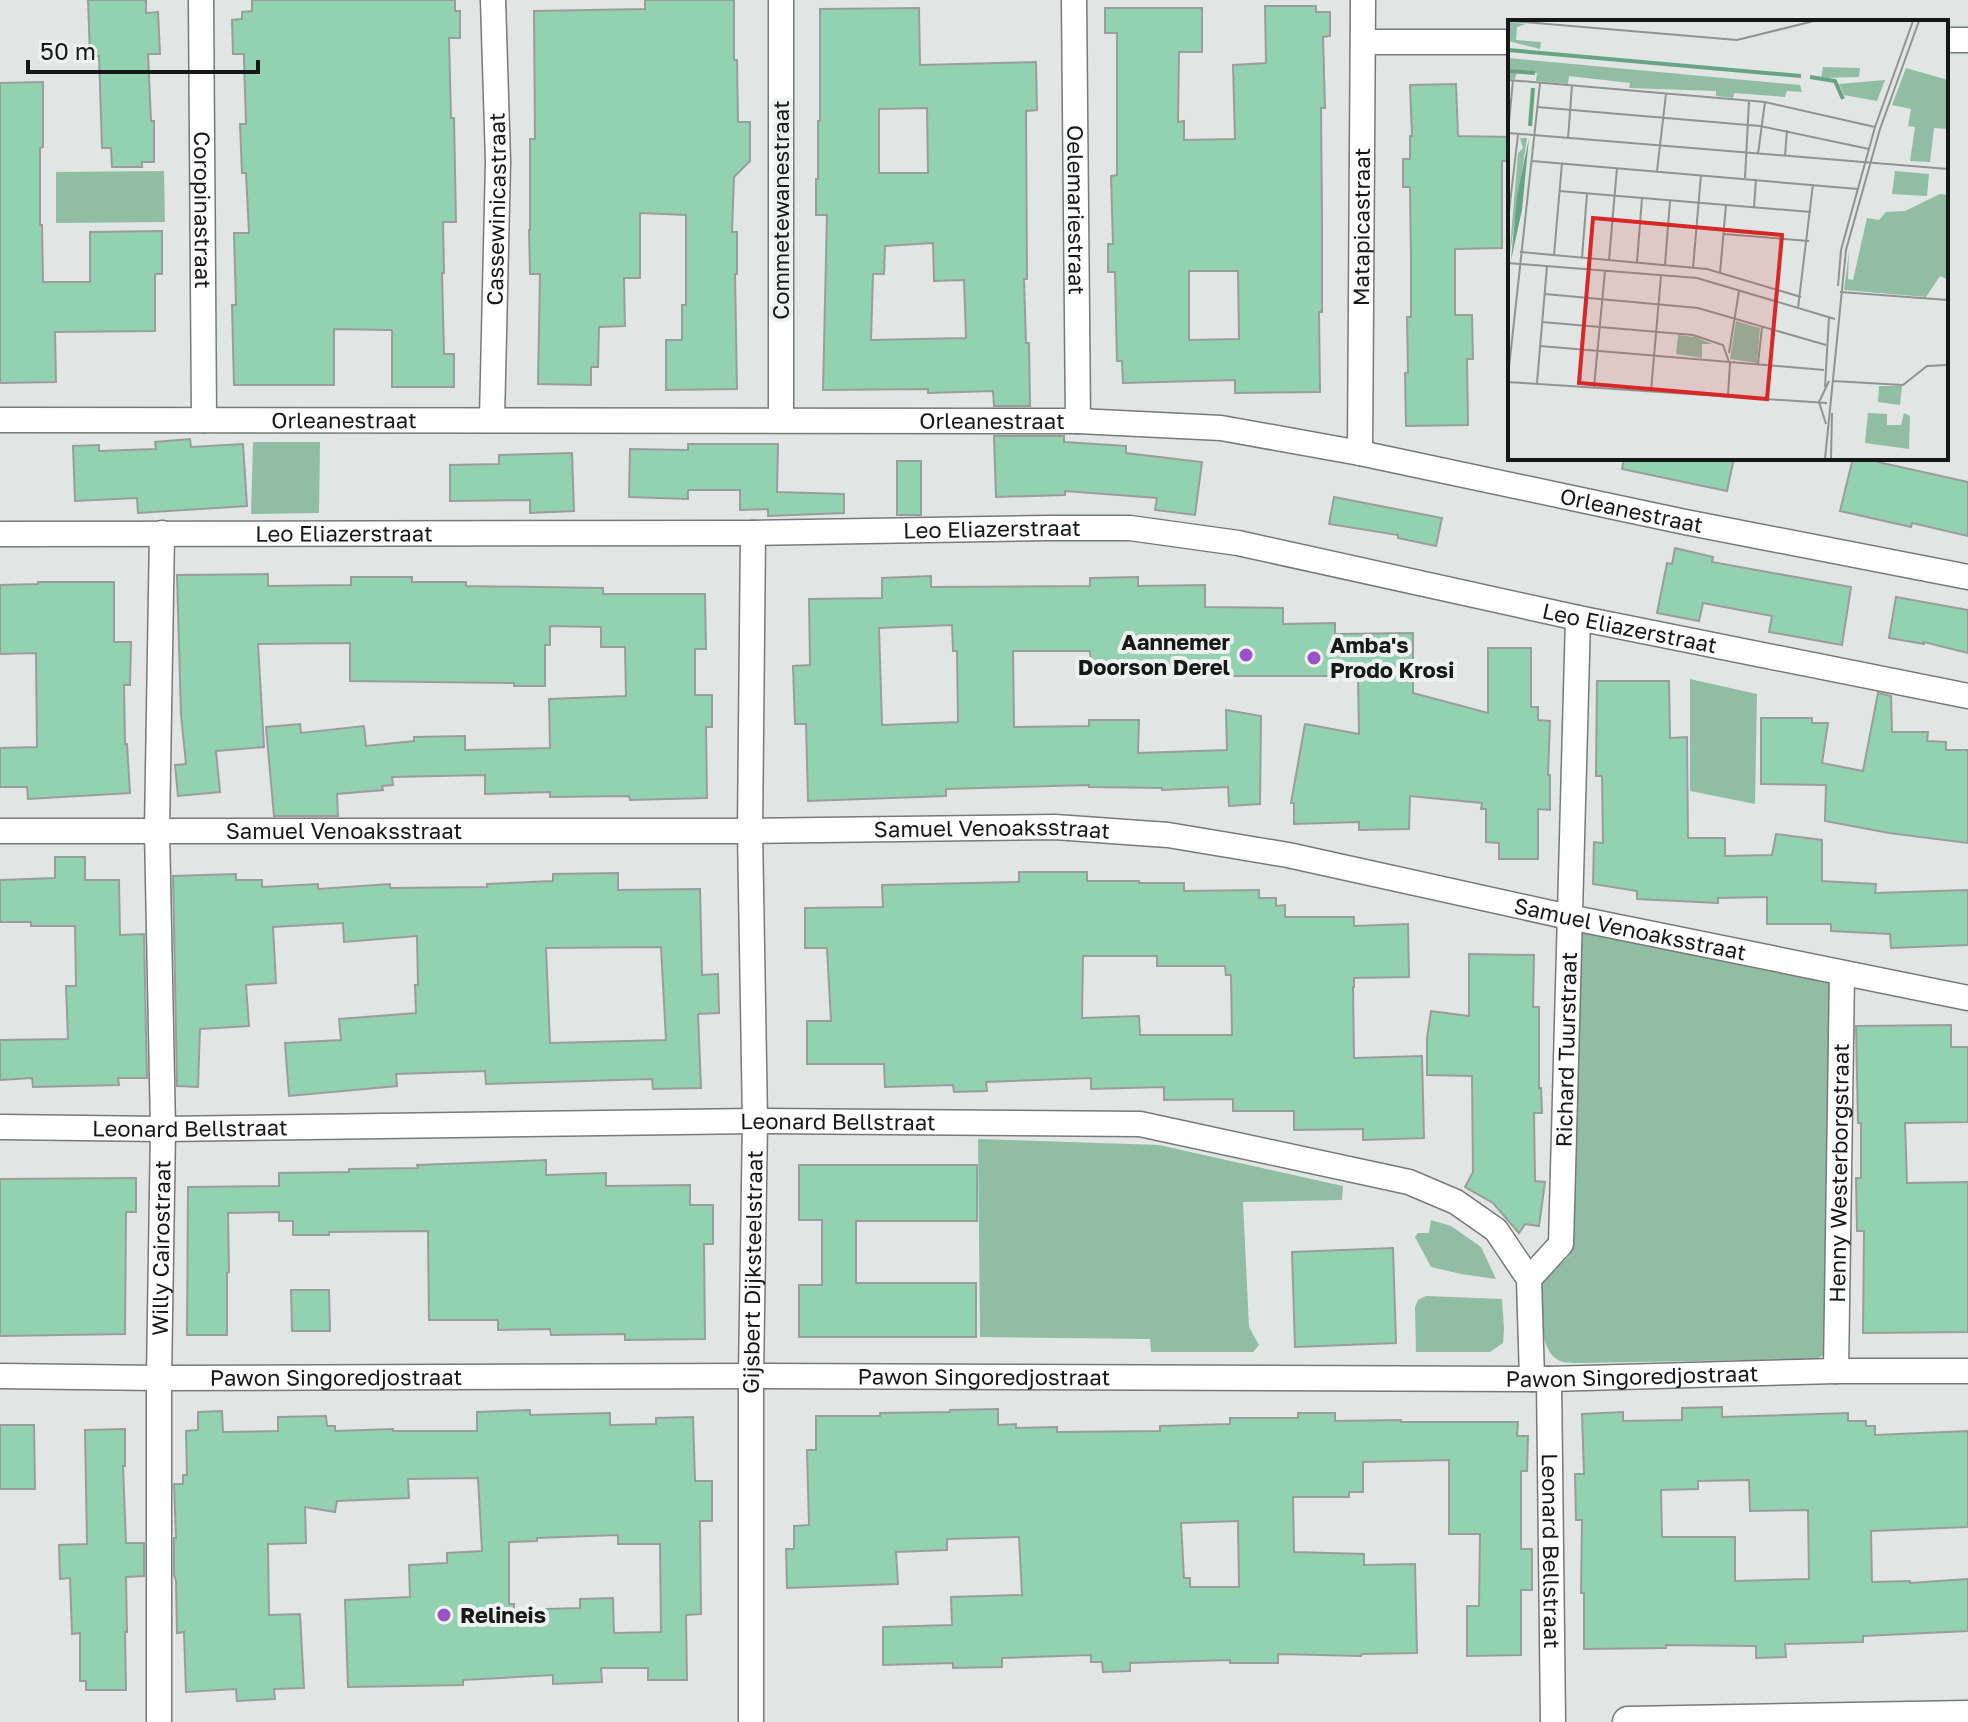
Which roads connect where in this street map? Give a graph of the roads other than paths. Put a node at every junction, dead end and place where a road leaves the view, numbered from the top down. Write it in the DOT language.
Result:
graph roads {
  1 [pos="201,0"];
  2 [pos="493,0"];
  3 [pos="781,0"];
  4 [pos="1074,0"];
  5 [pos="1363,0"];
  6 [pos="1364,42"];
  7 [pos="1508,42"];
  8 [pos="492,419"];
  9 [pos="0,420"];
  10 [pos="204,420"];
  11 [pos="781,420"];
  12 [pos="1078,421"];
  13 [pos="1360,453"];
  14 [pos="162,533"];
  15 [pos="753,533"];
  16 [pos="0,534"];
  17 [pos="1968,577"];
  18 [pos="1578,618"];
  19 [pos="1968,696"];
  20 [pos="157,830"];
  21 [pos="0,831"];
  22 [pos="750,831"];
  23 [pos="1569,917"];
  24 [pos="1842,973"];
  25 [pos="1968,998"];
  26 [pos="755,1121"];
  27 [pos="0,1127"];
  28 [pos="163,1129"];
  29 [pos="1529,1279"];
  30 [pos="1836,1371"];
  31 [pos="1968,1371"];
  32 [pos="0,1376"];
  33 [pos="751,1376"];
  34 [pos="159,1378"];
  35 [pos="1540,1379"];
  36 [pos="1968,1716"];
  37 [pos="159,1722"];
  38 [pos="751,1722"];
  39 [pos="1553,1722"];
  40 [pos="1628,1722"];
  1 -- 10 [label="street, Coropinastraat"];
  2 -- 8 [label="street, Cassewinicastraat"];
  3 -- 11 [label="street, Commetewanestraat"];
  4 -- 12 [label="street, Oelemariestraat"];
  5 -- 6 [label="street, Matapicastraat"];
  6 -- 7 [label="street"];
  6 -- 13 [label="street, Matapicastraat"];
  8 -- 10 [label="street, Orleanestraat"];
  8 -- 11 [label="street, Orleanestraat"];
  9 -- 10 [label="street, Orleanestraat"];
  11 -- 12 [label="street, Orleanestraat"];
  12 -- 13 [label="street, Orleanestraat"];
  13 -- 17 [label="street, Orleanestraat"];
  14 -- 15 [label="street, Leo Eliazerstraat"];
  14 -- 16 [label="street, Leo Eliazerstraat"];
  14 -- 20 [label="street, Willy Cairostraat"];
  15 -- 18 [label="street, Leo Eliazerstraat"];
  15 -- 22 [label="street, Gijsbert Dijksteelstraat"];
  18 -- 19 [label="street, Leo Eliazerstraat"];
  18 -- 23 [label="street, Richard Tuurstraat"];
  20 -- 21 [label="street, Samuel Venoaksstraat"];
  20 -- 22 [label="street, Samuel Venoaksstraat"];
  20 -- 28 [label="street, Willy Cairostraat"];
  22 -- 23 [label="street, Samuel Venoaksstraat"];
  22 -- 26 [label="street, Gijsbert Dijksteelstraat"];
  23 -- 24 [label="street, Samuel Venoaksstraat"];
  23 -- 29 [label="street, Richard Tuurstraat"];
  24 -- 25 [label="street, Samuel Venoaksstraat"];
  24 -- 30 [label="street, Henny Westerborgstraat"];
  26 -- 28 [label="street, Leonard Bellstraat"];
  26 -- 29 [label="street, Leonard Bellstraat"];
  26 -- 33 [label="street, Gijsbert Dijksteelstraat"];
  27 -- 28 [label="street, Leonard Bellstraat"];
  28 -- 34 [label="street, Willy Cairostraat"];
  29 -- 35 [label="street, Leonard Bellstraat"];
  30 -- 31 [label="street, Pawon Singoredjostraat"];
  30 -- 35 [label="street, Pawon Singoredjostraat"];
  32 -- 34 [label="street, Pawon Singoredjostraat"];
  33 -- 34 [label="street, Pawon Singoredjostraat"];
  33 -- 35 [label="street, Pawon Singoredjostraat"];
  33 -- 38 [label="street, Gijsbert Dijksteelstraat"];
  34 -- 37 [label="street, Willy Cairostraat"];
  35 -- 39 [label="street, Leonard Bellstraat"];
  36 -- 40 [label="street"];
}
